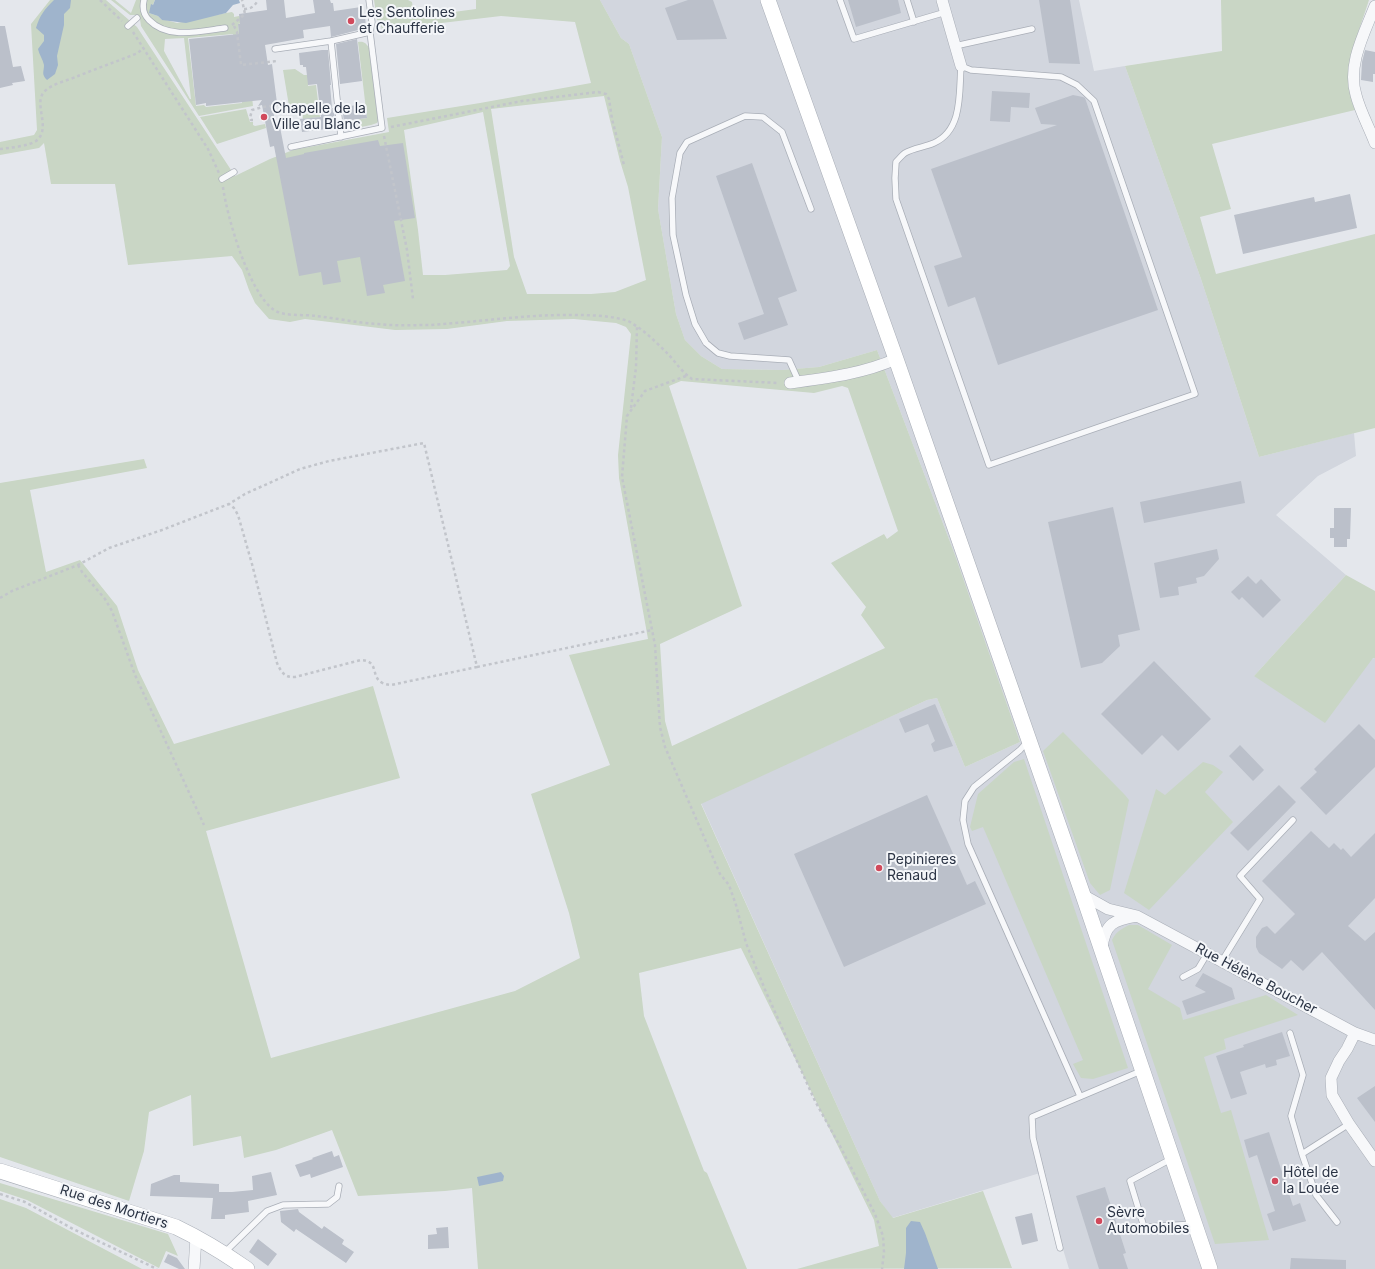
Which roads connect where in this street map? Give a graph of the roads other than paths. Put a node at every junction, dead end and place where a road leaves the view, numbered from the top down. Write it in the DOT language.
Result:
graph roads {
  1 [pos="144,0"];
  2 [pos="369,0"];
  3 [pos="768,0"];
  4 [pos="840,0"];
  5 [pos="907,0"];
  6 [pos="942,0"];
  7 [pos="1375,6"];
  8 [pos="946,12"];
  9 [pos="136,18"];
  10 [pos="914,22"];
  11 [pos="128,26"];
  12 [pos="225,28"];
  13 [pos="1032,29"];
  14 [pos="370,32"];
  15 [pos="331,41"];
  16 [pos="955,46"];
  17 [pos="275,49"];
  18 [pos="961,66"];
  19 [pos="341,136"];
  20 [pos="1375,143"];
  21 [pos="291,147"];
  22 [pos="234,172"];
  23 [pos="222,180"];
  24 [pos="811,209"];
  25 [pos="896,359"];
  26 [pos="794,383"];
  27 [pos="1029,740"];
  28 [pos="1293,820"];
  29 [pos="1083,895"];
  30 [pos="1137,916"];
  31 [pos="1102,948"];
  32 [pos="1208,953"];
  33 [pos="1222,961"];
  34 [pos="1183,977"];
  35 [pos="1290,1033"];
  36 [pos="1355,1033"];
  37 [pos="1375,1040"];
  38 [pos="1143,1071"];
  39 [pos="1080,1096"];
  40 [pos="1349,1124"];
  41 [pos="1302,1154"];
  42 [pos="1173,1158"];
  43 [pos="1375,1161"];
  44 [pos="0,1171"];
  45 [pos="340,1186"];
  46 [pos="1337,1222"];
  47 [pos="1196,1224"];
  48 [pos="196,1237"];
  49 [pos="1060,1248"];
  50 [pos="224,1253"];
  51 [pos="194,1269"];
  52 [pos="247,1269"];
  53 [pos="1210,1269"];
  1 -- 12 [label="lane"];
  2 -- 14 [label="lane"];
  3 -- 25 [label="main road"];
  4 -- 10 [label="lane"];
  5 -- 10 [label="lane"];
  6 -- 8 [label="street"];
  7 -- 20 [label="street"];
  8 -- 10 [label="lane"];
  8 -- 16 [label="street"];
  9 -- 11 [label="lane"];
  13 -- 16 [label="lane"];
  14 -- 15 [label="lane"];
  14 -- 19 [label="lane"];
  15 -- 17 [label="lane"];
  15 -- 19 [label="lane"];
  16 -- 18 [label="street"];
  18 -- 18 [label="lane"];
  19 -- 21 [label="lane"];
  22 -- 23 [label="lane"];
  24 -- 26 [label="lane"];
  25 -- 26 [label="street"];
  25 -- 27 [label="main road"];
  27 -- 29 [label="main road"];
  27 -- 39 [label="lane"];
  28 -- 33 [label="lane"];
  29 -- 30 [label="street, Rue Hélène Boucher"];
  29 -- 31 [label="main road"];
  30 -- 31 [label="street"];
  30 -- 32 [label="street, Rue Hélène Boucher"];
  31 -- 38 [label="main road"];
  32 -- 33 [label="street, Rue Hélène Boucher"];
  32 -- 34 [label="lane"];
  33 -- 36 [label="street, Rue Hélène Boucher"];
  35 -- 41 [label="lane"];
  36 -- 37 [label="street, Rue Hélène Boucher"];
  36 -- 40 [label="street"];
  38 -- 39 [label="lane"];
  38 -- 42 [label="main road"];
  39 -- 49 [label="lane"];
  40 -- 41 [label="lane"];
  40 -- 43 [label="street"];
  41 -- 46 [label="lane"];
  42 -- 47 [label="main road"];
  42 -- 47 [label="lane"];
  44 -- 48 [label="main road, Rue des Mortiers"];
  45 -- 50 [label="lane"];
  47 -- 53 [label="main road"];
  48 -- 50 [label="main road, Rue des Mortiers"];
  48 -- 51 [label="street"];
  50 -- 52 [label="main road, Rue des Mortiers"];
}
